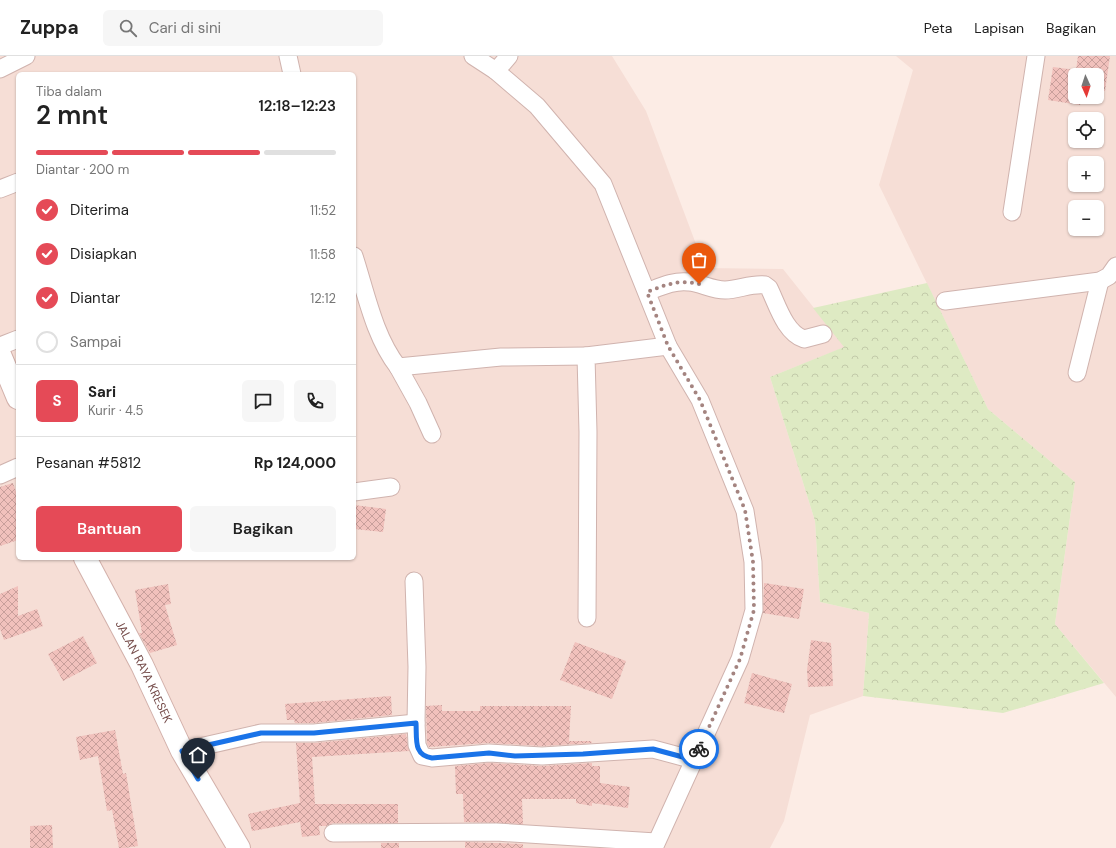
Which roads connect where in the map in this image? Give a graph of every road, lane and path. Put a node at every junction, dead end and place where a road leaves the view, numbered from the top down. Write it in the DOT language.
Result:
graph roads {
  1 [pos="26,56"];
  2 [pos="288,56"];
  3 [pos="473,56"];
  4 [pos="1036,56"];
  5 [pos="502,64"];
  6 [pos="0,70"];
  7 [pos="292,72"];
  8 [pos="16,183"];
  9 [pos="0,189"];
  10 [pos="1012,212"];
  11 [pos="356,262"];
  12 [pos="1110,277"];
  13 [pos="647,292"];
  14 [pos="945,300"];
  15 [pos="824,334"];
  16 [pos="16,341"];
  17 [pos="0,346"];
  18 [pos="668,346"];
  19 [pos="0,356"];
  20 [pos="586,356"];
  21 [pos="398,367"];
  22 [pos="1077,374"];
  23 [pos="16,393"];
  24 [pos="432,434"];
  25 [pos="16,468"];
  26 [pos="0,475"];
  27 [pos="391,487"];
  28 [pos="356,492"];
  29 [pos="86,560"];
  30 [pos="414,580"];
  31 [pos="587,618"];
  32 [pos="416,723"];
  33 [pos="182,751"];
  34 [pos="694,760"];
  35 [pos="333,833"];
  36 [pos="655,845"];
  37 [pos="239,848"];
  1 -- 6 [label="street"];
  2 -- 7 [label="street"];
  3 -- 5 [label="street"];
  4 -- 10 [label="street"];
  5 -- 13 [label="street"];
  8 -- 9 [label="street"];
  11 -- 21 [label="street"];
  12 -- 14 [label="street"];
  12 -- 22 [label="street"];
  13 -- 15 [label="street"];
  13 -- 18 [label="street"];
  16 -- 17 [label="street"];
  18 -- 20 [label="street"];
  18 -- 34 [label="street"];
  19 -- 23 [label="main road"];
  20 -- 21 [label="street"];
  20 -- 31 [label="street"];
  21 -- 24 [label="street"];
  25 -- 26 [label="street"];
  27 -- 28 [label="street"];
  29 -- 33 [label="main road, JALAN RAYA KRESEK"];
  30 -- 32 [label="street"];
  32 -- 33 [label="street"];
  32 -- 34 [label="street"];
  33 -- 37 [label="main road, JALAN RAYA KRESEK"];
  34 -- 36 [label="street"];
  35 -- 36 [label="street"];
}
